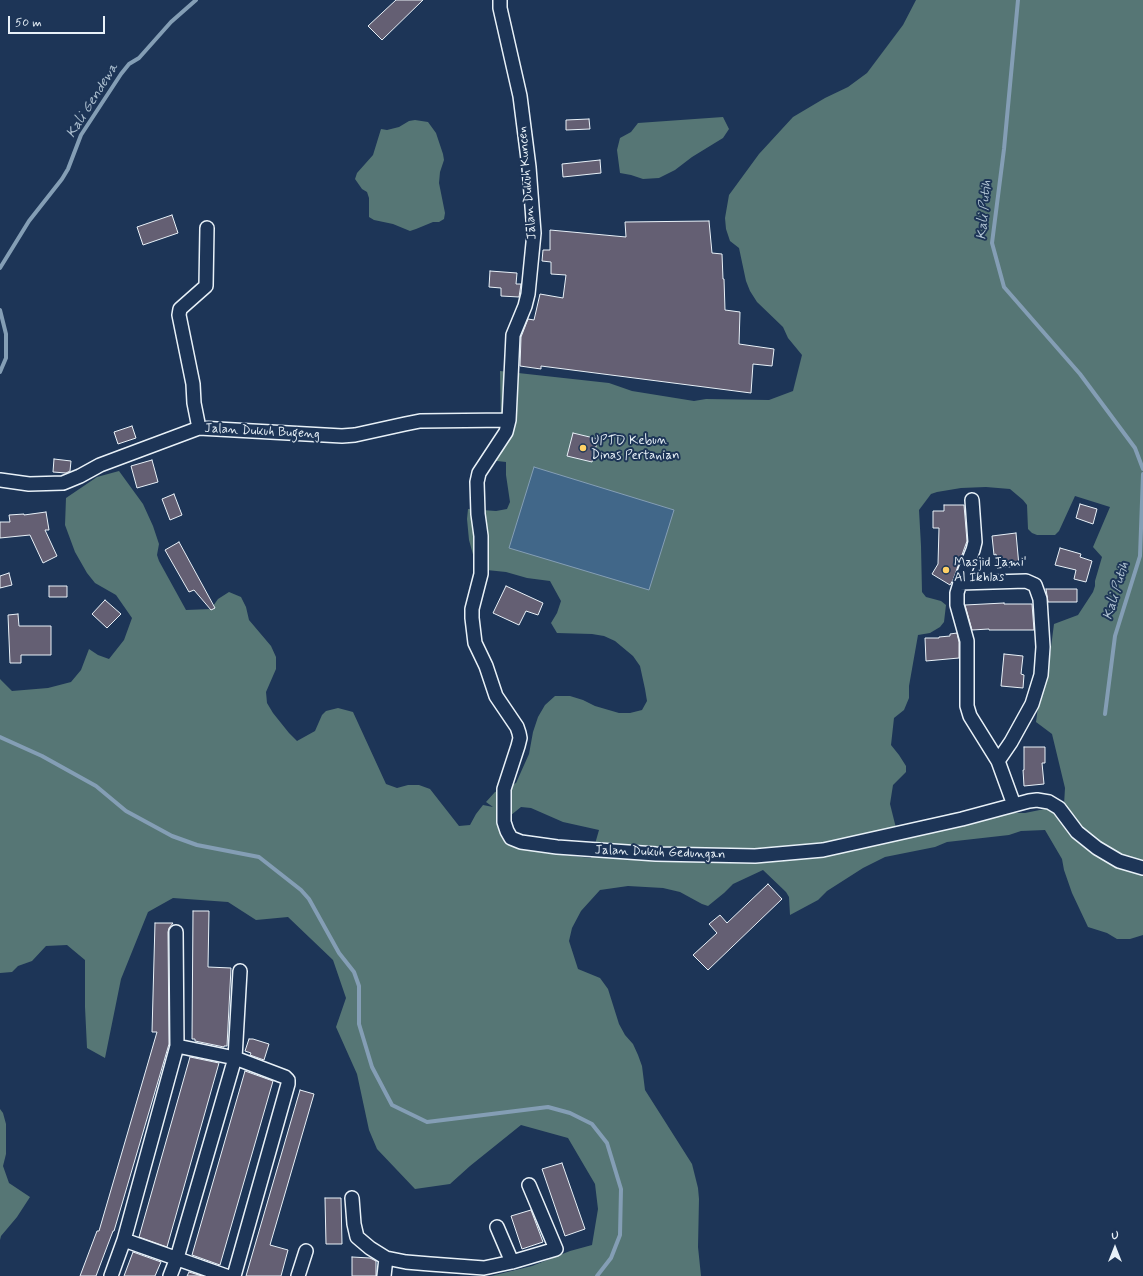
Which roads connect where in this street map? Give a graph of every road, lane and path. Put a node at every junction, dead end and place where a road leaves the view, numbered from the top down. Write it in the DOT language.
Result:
graph roads {
  1 [pos="500,0"];
  2 [pos="207,228"];
  3 [pos="509,420"];
  4 [pos="199,428"];
  5 [pos="0,480"];
  6 [pos="972,500"];
  7 [pos="960,583"];
  8 [pos="475,643"];
  9 [pos="998,761"];
  10 [pos="1014,804"];
  11 [pos="1143,868"];
  12 [pos="176,932"];
  13 [pos="240,971"];
  14 [pos="177,1046"];
  15 [pos="235,1058"];
  16 [pos="529,1185"];
  17 [pos="352,1198"];
  18 [pos="497,1227"];
  19 [pos="124,1240"];
  20 [pos="306,1252"];
  21 [pos="177,1258"];
  22 [pos="386,1258"];
  23 [pos="512,1262"];
  24 [pos="430,1270"];
  25 [pos="483,1272"];
  26 [pos="111,1276"];
  27 [pos="170,1276"];
  28 [pos="226,1276"];
  29 [pos="234,1276"];
  30 [pos="298,1276"];
  31 [pos="384,1276"];
  1 -- 3 [label="street, Jalan Dukuh Kuncen"];
  2 -- 4 [label="street"];
  3 -- 4 [label="street, Jalan Dukuh Bugeng"];
  3 -- 8 [label="street, Jalan Dukuh Kuncen"];
  4 -- 5 [label="street, Jalan Dukuh Bugeng"];
  6 -- 7 [label="street"];
  7 -- 9 [label="street"];
  7 -- 9 [label="street"];
  8 -- 10 [label="street, Jalan Dukuh Gedungan"];
  9 -- 10 [label="street"];
  10 -- 11 [label="street, Jalan Dukuh Gedungan"];
  12 -- 14 [label="street"];
  13 -- 15 [label="street"];
  14 -- 15 [label="street"];
  14 -- 19 [label="street"];
  15 -- 21 [label="street"];
  15 -- 29 [label="street"];
  16 -- 23 [label="street"];
  17 -- 22 [label="street"];
  18 -- 23 [label="street"];
  19 -- 21 [label="street"];
  19 -- 26 [label="street"];
  20 -- 30 [label="street"];
  21 -- 27 [label="street"];
  21 -- 28 [label="street"];
  22 -- 24 [label="street"];
  22 -- 31 [label="street"];
  23 -- 25 [label="street"];
  24 -- 25 [label="street"];
}
